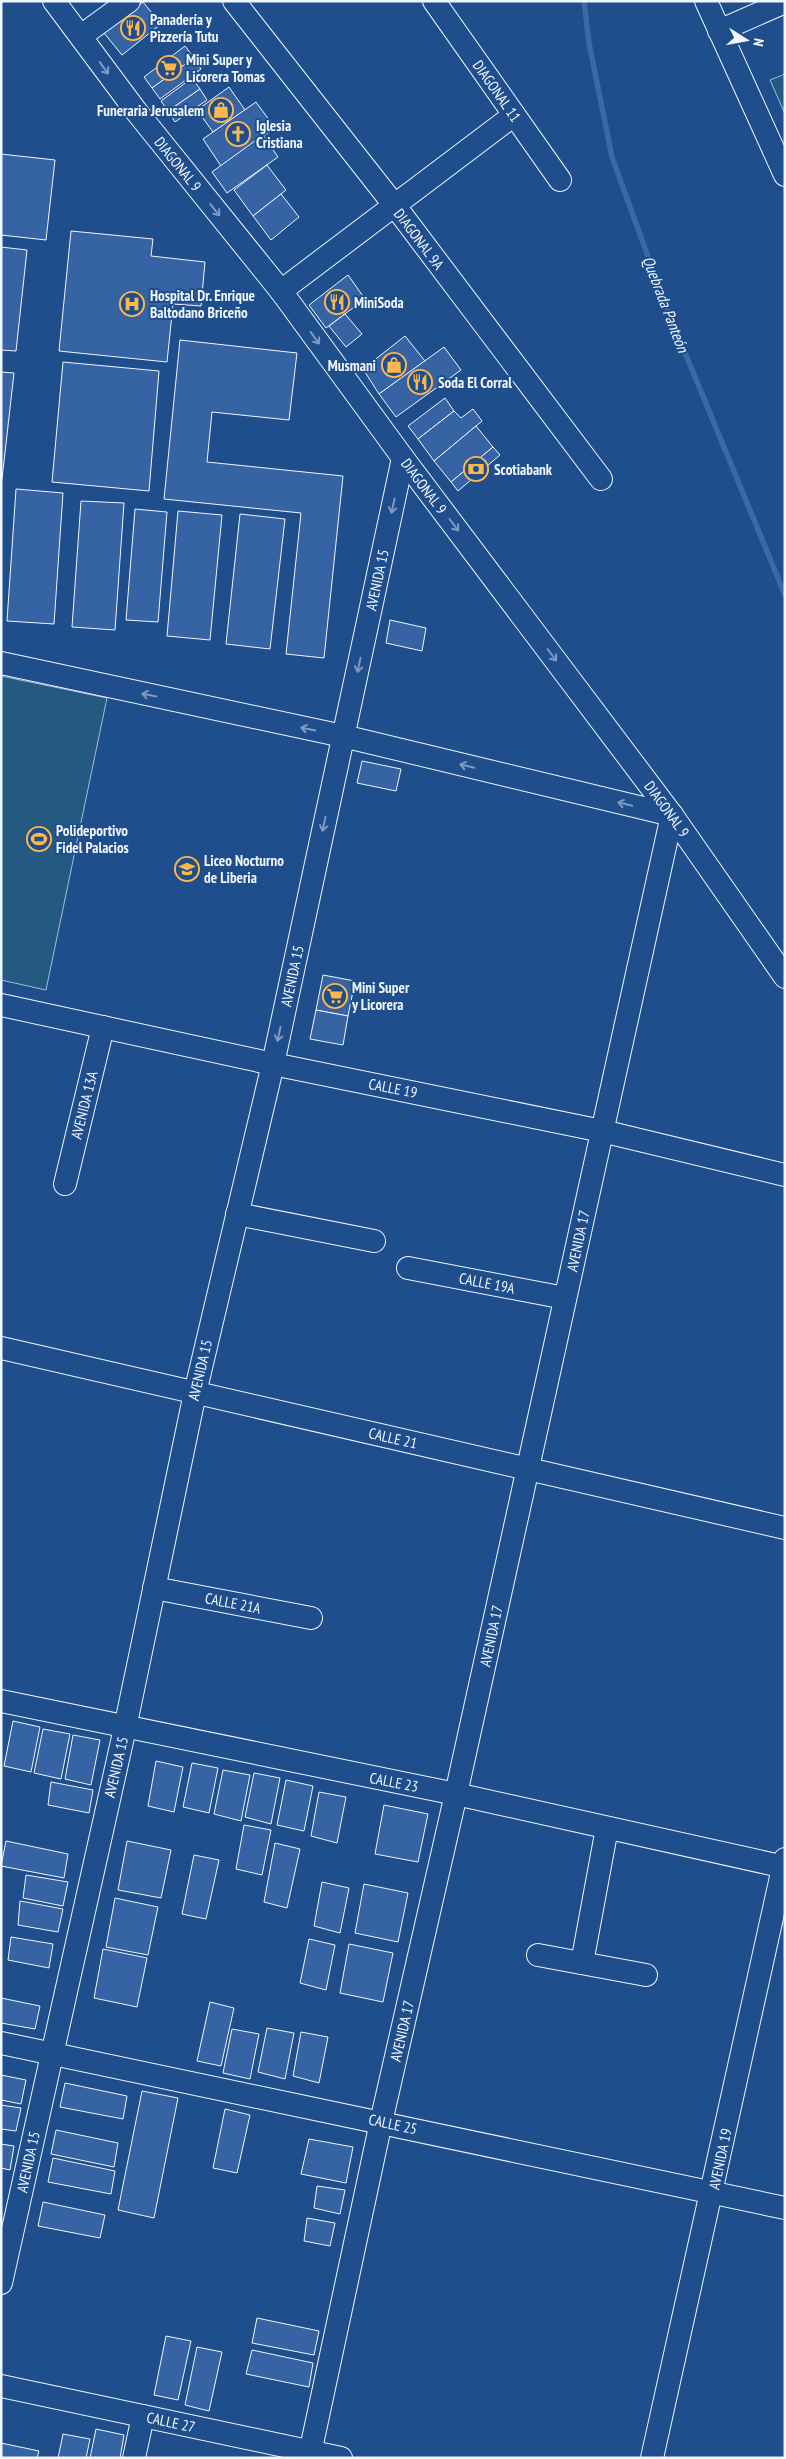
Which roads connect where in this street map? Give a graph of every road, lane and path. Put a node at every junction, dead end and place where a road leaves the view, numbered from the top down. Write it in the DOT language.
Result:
graph roads {
  1 [pos="54,1"];
  2 [pos="129,1"];
  3 [pos="234,1"];
  4 [pos="434,1"];
  5 [pos="706,1"];
  6 [pos="785,2"];
  7 [pos="719,31"];
  8 [pos="81,36"];
  9 [pos="514,115"];
  10 [pos="785,175"];
  11 [pos="560,180"];
  12 [pos="395,206"];
  13 [pos="281,291"];
  14 [pos="404,458"];
  15 [pos="600,479"];
  16 [pos="1,663"];
  17 [pos="343,736"];
  18 [pos="672,815"];
  19 [pos="785,977"];
  20 [pos="1,1005"];
  21 [pos="104,1027"];
  22 [pos="273,1064"];
  23 [pos="602,1130"];
  24 [pos="785,1175"];
  25 [pos="65,1184"];
  26 [pos="237,1214"];
  27 [pos="374,1241"];
  28 [pos="408,1268"];
  29 [pos="566,1298"];
  30 [pos="1,1348"];
  31 [pos="195,1393"];
  32 [pos="528,1469"];
  33 [pos="785,1528"];
  34 [pos="154,1588"];
  35 [pos="311,1618"];
  36 [pos="1,1701"];
  37 [pos="125,1728"];
  38 [pos="456,1794"];
  39 [pos="607,1828"];
  40 [pos="784,1864"];
  41 [pos="538,1955"];
  42 [pos="582,1964"];
  43 [pos="646,1975"];
  44 [pos="1,2043"];
  45 [pos="51,2053"];
  46 [pos="381,2122"];
  47 [pos="713,2191"];
  48 [pos="785,2208"];
  49 [pos="1,2284"];
  50 [pos="1,2386"];
  51 [pos="143,2416"];
  52 [pos="310,2454"];
  53 [pos="134,2458"];
  54 [pos="341,2458"];
  55 [pos="652,2458"];
  1 -- 8 [label="street, DIAGONAL 9"];
  2 -- 8 [label="street"];
  3 -- 12 [label="street, DIAGONAL 9A"];
  4 -- 9 [label="street, DIAGONAL 11"];
  5 -- 7 [label="street"];
  6 -- 7 [label="street"];
  7 -- 10 [label="street"];
  8 -- 13 [label="street, DIAGONAL 9, one-way"];
  9 -- 11 [label="street, DIAGONAL 11"];
  9 -- 12 [label="street"];
  12 -- 13 [label="street"];
  12 -- 15 [label="street, DIAGONAL 9A"];
  13 -- 14 [label="street, DIAGONAL 9, one-way"];
  14 -- 17 [label="street, AVENIDA 15, one-way"];
  14 -- 18 [label="street, DIAGONAL 9, one-way"];
  17 -- 16 [label="street, one-way"];
  18 -- 17 [label="street, one-way"];
  17 -- 22 [label="street, AVENIDA 15, one-way"];
  18 -- 19 [label="street, DIAGONAL 9"];
  18 -- 23 [label="street, AVENIDA 17"];
  20 -- 21 [label="street, CALLE 19"];
  21 -- 22 [label="street, CALLE 19"];
  21 -- 25 [label="street, AVENIDA 13A"];
  22 -- 23 [label="street, CALLE 19"];
  22 -- 26 [label="street, AVENIDA 15"];
  23 -- 24 [label="street, CALLE 19"];
  23 -- 29 [label="street, AVENIDA 17"];
  26 -- 27 [label="street"];
  26 -- 31 [label="street, AVENIDA 15"];
  28 -- 29 [label="street, CALLE 19A"];
  29 -- 32 [label="street, AVENIDA 17"];
  30 -- 31 [label="street, CALLE 21"];
  31 -- 32 [label="street, CALLE 21"];
  31 -- 34 [label="street, AVENIDA 15"];
  32 -- 33 [label="street, CALLE 21"];
  32 -- 38 [label="street, AVENIDA 17"];
  34 -- 35 [label="street, CALLE 21A"];
  34 -- 37 [label="street, AVENIDA 15"];
  36 -- 37 [label="street, CALLE 23"];
  37 -- 38 [label="street, CALLE 23"];
  37 -- 45 [label="street, AVENIDA 15"];
  38 -- 39 [label="street, CALLE 23"];
  38 -- 46 [label="street, AVENIDA 17"];
  39 -- 40 [label="street, CALLE 23"];
  39 -- 42 [label="street"];
  40 -- 47 [label="street, AVENIDA 19"];
  41 -- 42 [label="street"];
  42 -- 43 [label="street"];
  44 -- 45 [label="street, CALLE 25"];
  45 -- 46 [label="street, CALLE 25"];
  45 -- 49 [label="street, AVENIDA 15"];
  46 -- 47 [label="street, CALLE 25"];
  46 -- 52 [label="street, AVENIDA 17"];
  47 -- 48 [label="street, CALLE 25"];
  47 -- 55 [label="street, AVENIDA 19"];
  50 -- 51 [label="street, CALLE 27"];
  51 -- 52 [label="street, CALLE 27"];
  51 -- 53 [label="street"];
  52 -- 54 [label="street, CALLE 27"];
}
